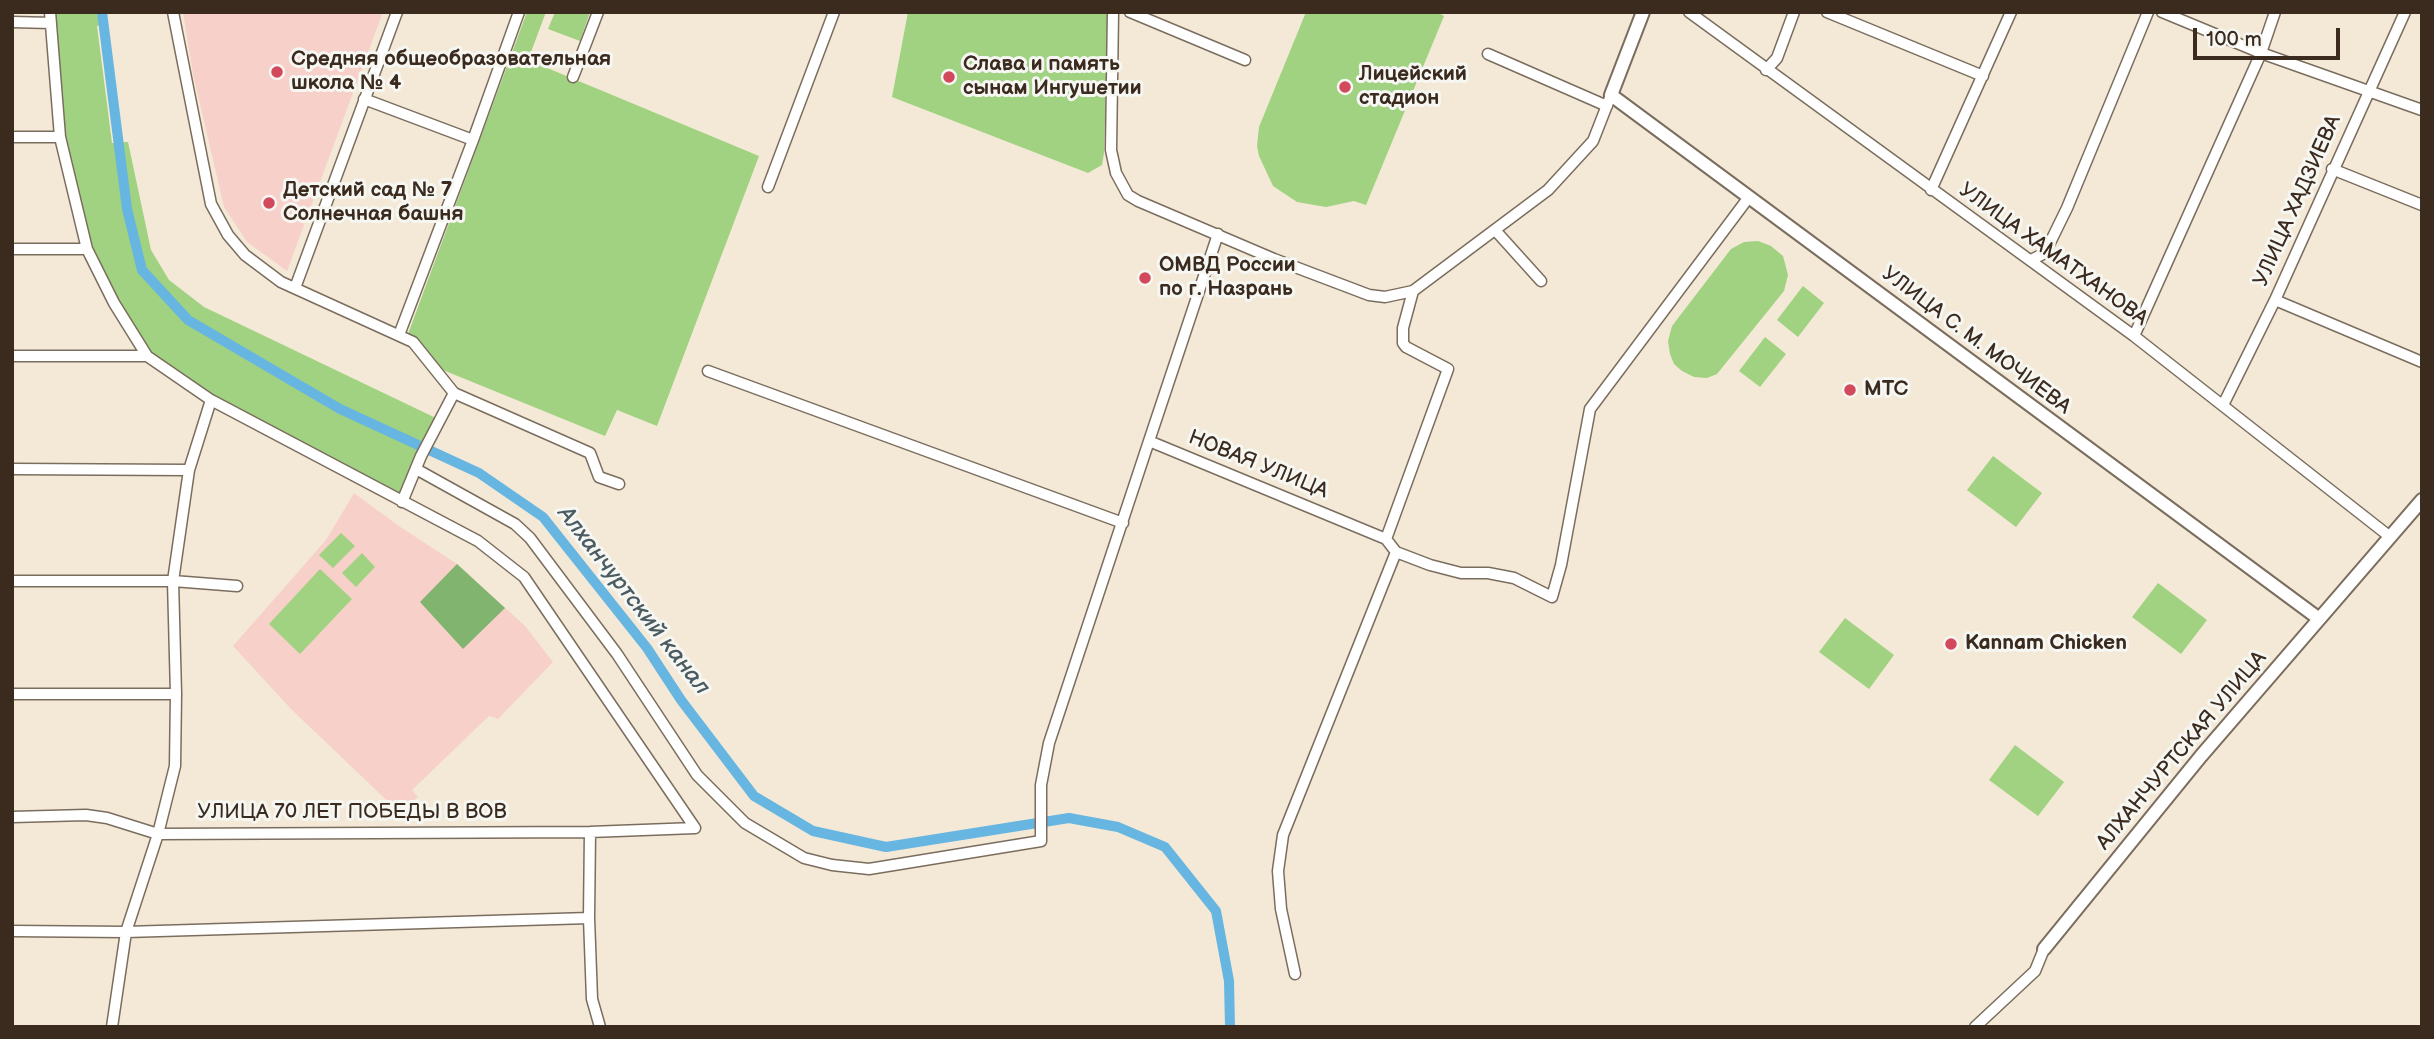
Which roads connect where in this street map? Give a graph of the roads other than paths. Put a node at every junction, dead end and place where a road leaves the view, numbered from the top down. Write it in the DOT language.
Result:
graph roads {
  1 [pos="173,12"];
  2 [pos="397,12"];
  3 [pos="519,12"];
  4 [pos="598,12"];
  5 [pos="834,12"];
  6 [pos="1113,12"];
  7 [pos="1129,12"];
  8 [pos="1643,12"];
  9 [pos="1689,12"];
  10 [pos="1794,12"];
  11 [pos="1827,12"];
  12 [pos="2011,12"];
  13 [pos="2148,12"];
  14 [pos="2162,12"];
  15 [pos="2275,12"];
  16 [pos="2405,12"];
  17 [pos="50,17"];
  18 [pos="12,22"];
  19 [pos="2261,53"];
  20 [pos="1488,54"];
  21 [pos="1245,60"];
  22 [pos="1766,70"];
  23 [pos="1983,76"];
  24 [pos="573,77"];
  25 [pos="2368,91"];
  26 [pos="364,99"];
  27 [pos="1609,100"];
  28 [pos="2422,110"];
  29 [pos="12,137"];
  30 [pos="60,137"];
  31 [pos="473,140"];
  32 [pos="2332,169"];
  33 [pos="768,187"];
  34 [pos="1931,190"];
  35 [pos="1749,197"];
  36 [pos="2422,205"];
  37 [pos="1494,230"];
  38 [pos="1217,234"];
  39 [pos="12,249"];
  40 [pos="88,249"];
  41 [pos="2031,260"];
  42 [pos="1541,281"];
  43 [pos="295,288"];
  44 [pos="1413,291"];
  45 [pos="2274,300"];
  46 [pos="398,335"];
  47 [pos="2134,336"];
  48 [pos="12,356"];
  49 [pos="147,356"];
  50 [pos="2422,362"];
  51 [pos="708,371"];
  52 [pos="454,393"];
  53 [pos="211,400"];
  54 [pos="2223,405"];
  55 [pos="1149,441"];
  56 [pos="12,469"];
  57 [pos="416,469"];
  58 [pos="189,470"];
  59 [pos="619,484"];
  60 [pos="2422,500"];
  61 [pos="402,502"];
  62 [pos="1123,523"];
  63 [pos="2389,536"];
  64 [pos="1386,539"];
  65 [pos="1396,552"];
  66 [pos="12,581"];
  67 [pos="173,581"];
  68 [pos="237,586"];
  69 [pos="2318,618"];
  70 [pos="12,694"];
  71 [pos="176,694"];
  72 [pos="12,817"];
  73 [pos="590,832"];
  74 [pos="158,834"];
  75 [pos="589,918"];
  76 [pos="12,931"];
  77 [pos="126,932"];
  78 [pos="2044,948"];
  79 [pos="1295,974"];
  80 [pos="112,1027"];
  81 [pos="600,1027"];
  82 [pos="1975,1027"];
  1 -- 43 [label="street"];
  2 -- 26 [label="street"];
  3 -- 31 [label="street"];
  4 -- 24 [label="street"];
  5 -- 33 [label="street"];
  6 -- 38 [label="street"];
  7 -- 21 [label="street"];
  8 -- 27 [label="street"];
  9 -- 22 [label="street, УЛИЦА ХАМАТХАНОВА"];
  10 -- 22 [label="street"];
  11 -- 23 [label="street"];
  12 -- 23 [label="street"];
  13 -- 41 [label="street"];
  14 -- 19 [label="street"];
  15 -- 19 [label="street"];
  16 -- 25 [label="street, УЛИЦА ХАДЗИЕВА"];
  17 -- 18 [label="street"];
  17 -- 30 [label="street"];
  19 -- 25 [label="street"];
  19 -- 47 [label="street"];
  20 -- 27 [label="street"];
  22 -- 34 [label="street, УЛИЦА ХАМАТХАНОВА"];
  23 -- 34 [label="street"];
  25 -- 28 [label="street"];
  25 -- 32 [label="street, УЛИЦА ХАДЗИЕВА"];
  26 -- 31 [label="street"];
  26 -- 43 [label="street"];
  27 -- 35 [label="street, УЛИЦА С. М. МОЧИЕВА"];
  27 -- 37 [label="street"];
  29 -- 30 [label="street"];
  30 -- 40 [label="street"];
  31 -- 46 [label="street"];
  32 -- 36 [label="street"];
  32 -- 45 [label="street, УЛИЦА ХАДЗИЕВА"];
  34 -- 41 [label="street, УЛИЦА ХАМАТХАНОВА"];
  35 -- 65 [label="street"];
  35 -- 69 [label="street, УЛИЦА С. М. МОЧИЕВА"];
  37 -- 42 [label="street"];
  37 -- 44 [label="street"];
  38 -- 44 [label="street"];
  38 -- 55 [label="street"];
  39 -- 40 [label="street"];
  40 -- 49 [label="street"];
  41 -- 47 [label="street, УЛИЦА ХАМАТХАНОВА"];
  43 -- 46 [label="street"];
  44 -- 64 [label="street"];
  45 -- 50 [label="street"];
  45 -- 54 [label="street, УЛИЦА ХАДЗИЕВА"];
  46 -- 52 [label="street"];
  47 -- 54 [label="street, УЛИЦА ХАМАТХАНОВА"];
  48 -- 49 [label="street"];
  49 -- 53 [label="street"];
  51 -- 62 [label="street"];
  52 -- 57 [label="street"];
  52 -- 59 [label="street"];
  53 -- 58 [label="street"];
  53 -- 61 [label="street"];
  54 -- 63 [label="street, УЛИЦА ХАМАТХАНОВА"];
  55 -- 62 [label="street"];
  55 -- 64 [label="street, НОВАЯ УЛИЦА"];
  56 -- 58 [label="street"];
  57 -- 61 [label="street"];
  57 -- 62 [label="street"];
  58 -- 67 [label="street"];
  60 -- 63 [label="street, АЛХАНЧУРТСКАЯ УЛИЦА"];
  61 -- 73 [label="street, УЛИЦА 70 ЛЕТ ПОБЕДЫ В ВОВ"];
  63 -- 69 [label="street, АЛХАНЧУРТСКАЯ УЛИЦА"];
  64 -- 65 [label="street, НОВАЯ УЛИЦА"];
  65 -- 79 [label="street"];
  66 -- 67 [label="street"];
  67 -- 68 [label="street"];
  67 -- 71 [label="street"];
  69 -- 78 [label="street, АЛХАНЧУРТСКАЯ УЛИЦА"];
  70 -- 71 [label="street"];
  71 -- 74 [label="street"];
  72 -- 74 [label="street, УЛИЦА 70 ЛЕТ ПОБЕДЫ В ВОВ"];
  73 -- 74 [label="street, УЛИЦА 70 ЛЕТ ПОБЕДЫ В ВОВ"];
  73 -- 75 [label="street"];
  74 -- 77 [label="street"];
  75 -- 77 [label="street"];
  75 -- 81 [label="street"];
  76 -- 77 [label="street"];
  77 -- 80 [label="street"];
  78 -- 82 [label="street, АЛХАНЧУРТСКАЯ УЛИЦА"];
}
